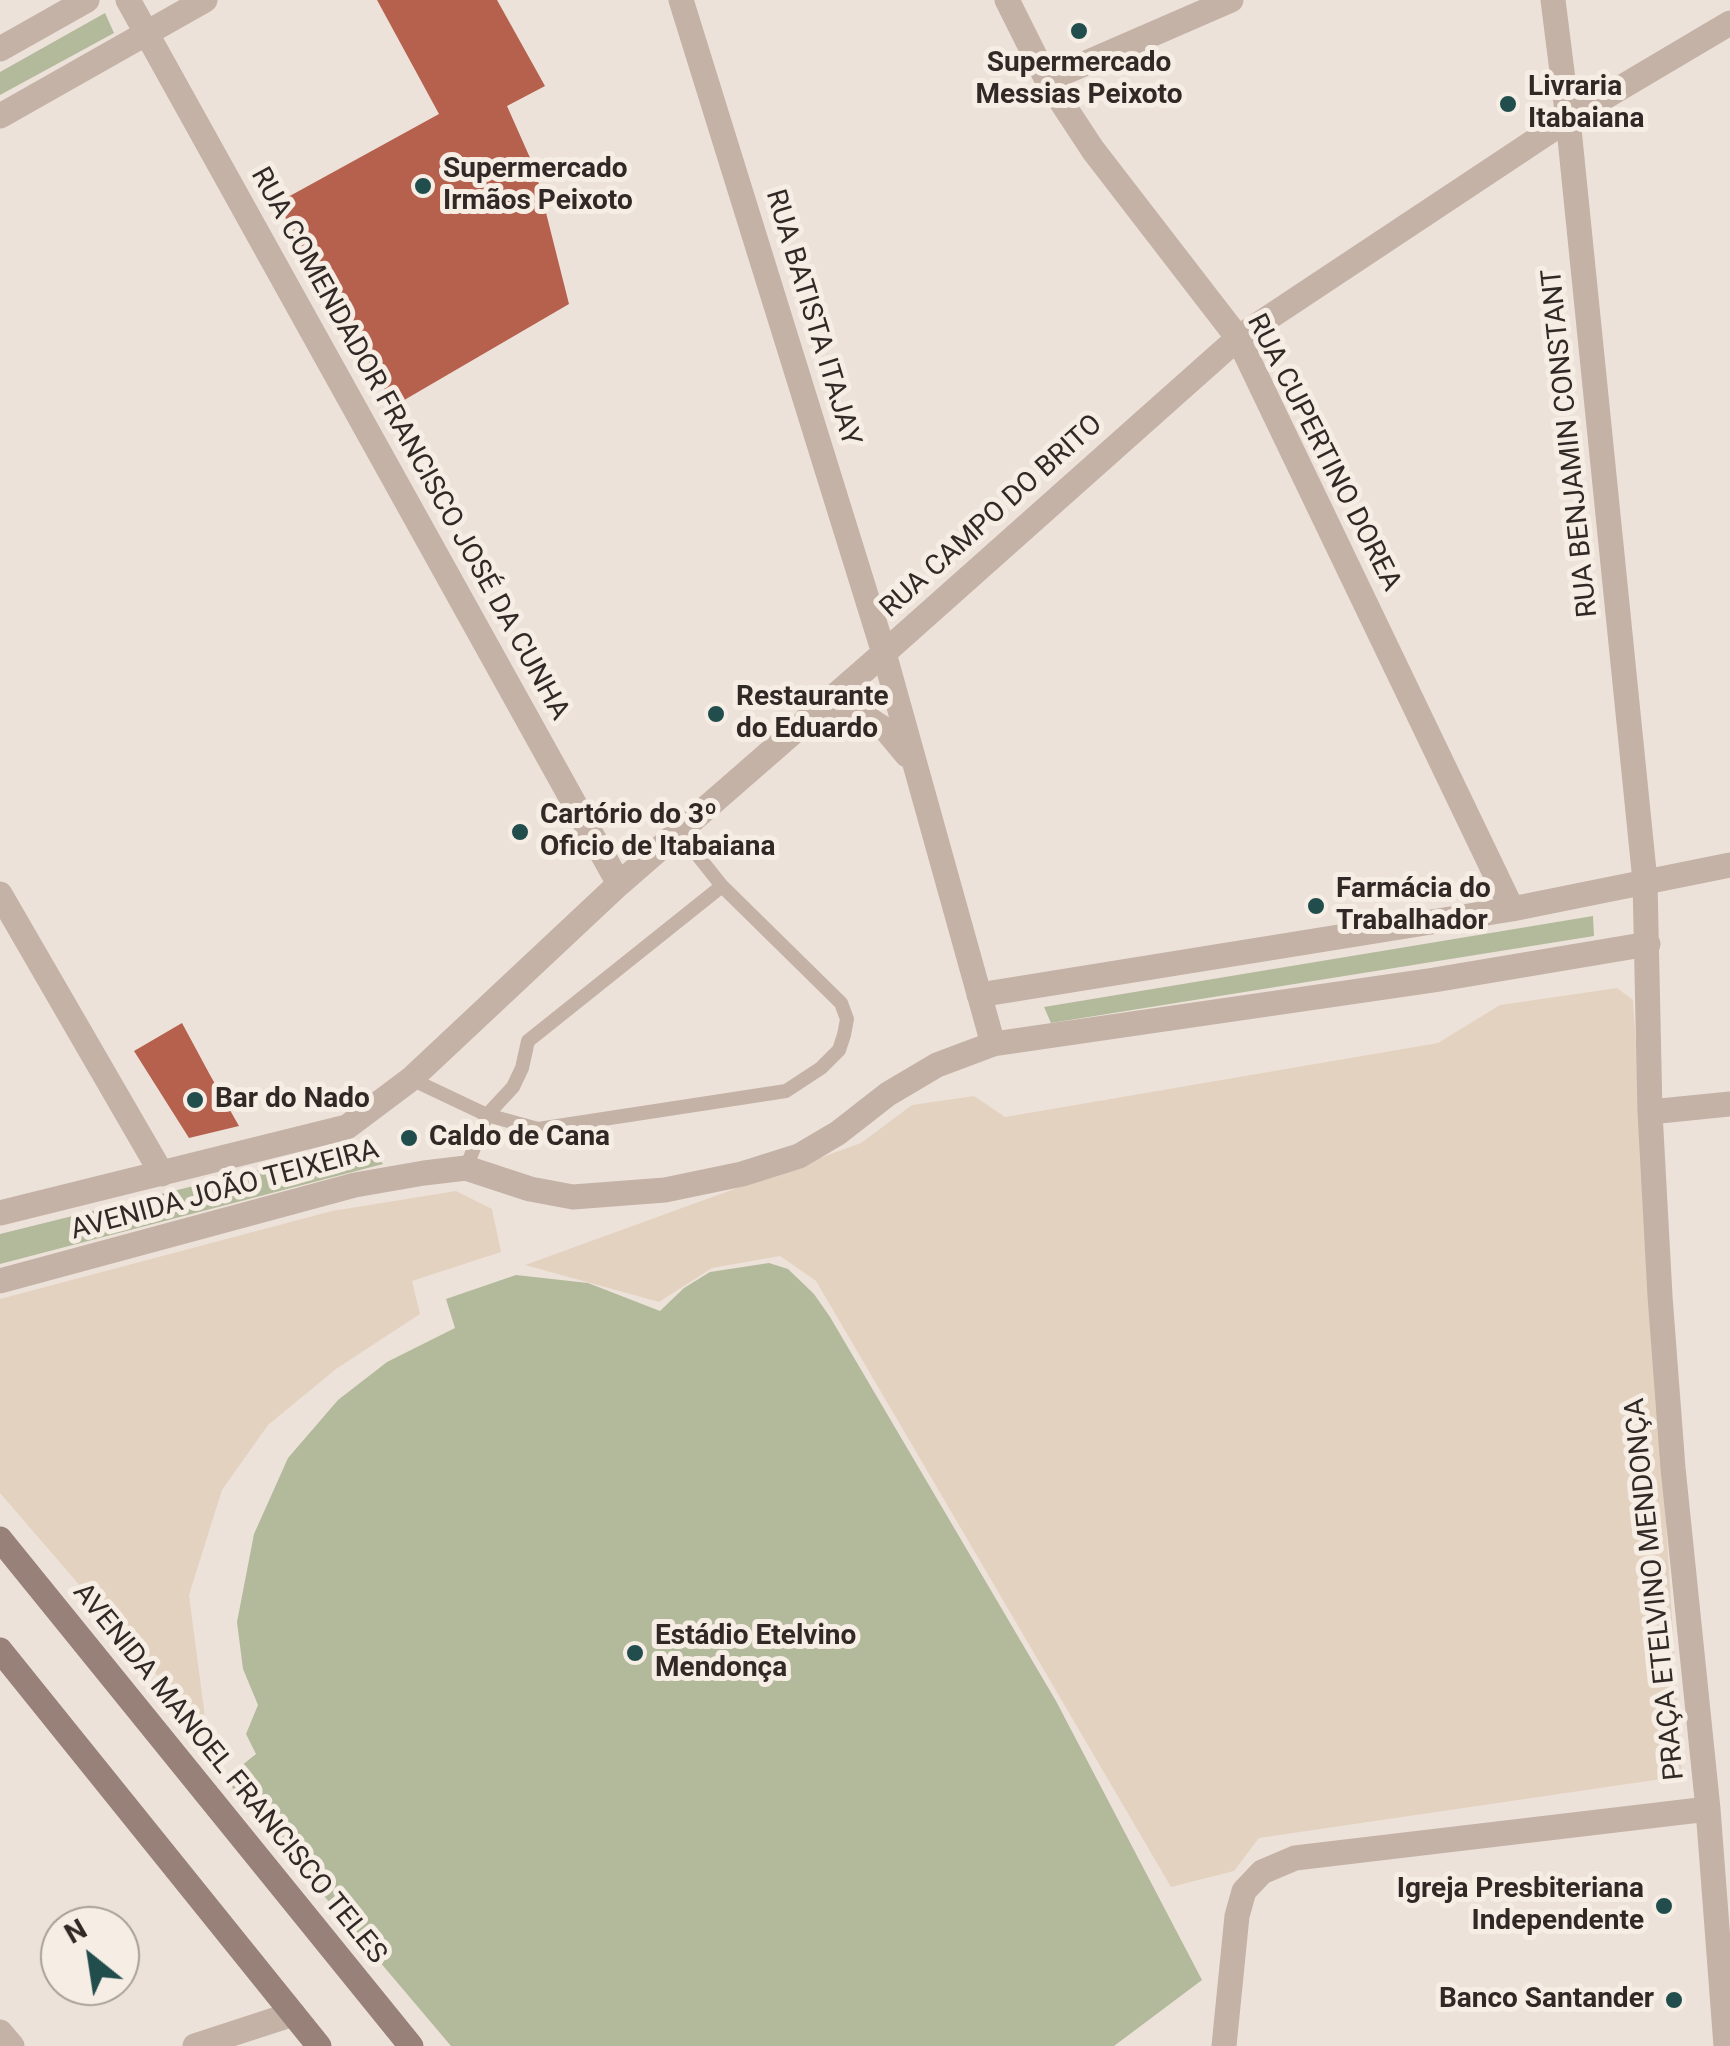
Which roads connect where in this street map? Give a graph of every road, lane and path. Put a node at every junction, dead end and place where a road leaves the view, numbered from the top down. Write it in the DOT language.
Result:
graph roads {
  1 [pos="87,0"];
  2 [pos="128,0"];
  3 [pos="205,0"];
  4 [pos="682,0"];
  5 [pos="1007,0"];
  6 [pos="1231,0"];
  7 [pos="1553,0"];
  8 [pos="1730,23"];
  9 [pos="146,33"];
  10 [pos="0,49"];
  11 [pos="1047,80"];
  12 [pos="0,116"];
  13 [pos="1568,119"];
  14 [pos="1238,338"];
  15 [pos="884,653"];
  16 [pos="805,720"];
  17 [pos="913,762"];
  18 [pos="679,832"];
  19 [pos="1730,866"];
  20 [pos="1645,881"];
  21 [pos="619,884"];
  22 [pos="722,886"];
  23 [pos="0,894"];
  24 [pos="1512,908"];
  25 [pos="1648,944"];
  26 [pos="979,995"];
  27 [pos="994,1044"];
  28 [pos="410,1079"];
  29 [pos="1730,1104"];
  30 [pos="1650,1112"];
  31 [pos="487,1115"];
  32 [pos="348,1127"];
  33 [pos="466,1168"];
  34 [pos="162,1174"];
  35 [pos="0,1212"];
  36 [pos="0,1281"];
  37 [pos="0,1539"];
  38 [pos="0,1650"];
  39 [pos="1708,1810"];
  40 [pos="293,2014"];
  41 [pos="0,2032"];
  42 [pos="12,2046"];
  43 [pos="195,2046"];
  44 [pos="319,2046"];
  45 [pos="410,2046"];
  46 [pos="1224,2046"];
  47 [pos="1726,2046"];
  1 -- 10 [label="street"];
  2 -- 9 [label="street, RUA COMENDADOR FRANCISCO JOSÉ DA CUNHA"];
  3 -- 9 [label="street"];
  4 -- 15 [label="street, RUA BATISTA ITAJAY"];
  5 -- 11 [label="street, RUA CUPERTINO DOREA"];
  6 -- 11 [label="street"];
  7 -- 13 [label="street, RUA BENJAMIN CONSTANT"];
  8 -- 13 [label="street, RUA CAMPO DO BRITO"];
  9 -- 12 [label="street"];
  9 -- 21 [label="street, RUA COMENDADOR FRANCISCO JOSÉ DA CUNHA"];
  11 -- 14 [label="street, RUA CUPERTINO DOREA"];
  13 -- 14 [label="street, RUA CAMPO DO BRITO"];
  13 -- 20 [label="street, RUA BENJAMIN CONSTANT"];
  14 -- 15 [label="street, RUA CAMPO DO BRITO"];
  14 -- 24 [label="street, RUA CUPERTINO DOREA"];
  15 -- 16 [label="street, RUA CAMPO DO BRITO"];
  15 -- 17 [label="street"];
  16 -- 17 [label="street"];
  16 -- 18 [label="street, RUA CAMPO DO BRITO"];
  17 -- 26 [label="street"];
  18 -- 21 [label="street, RUA CAMPO DO BRITO"];
  18 -- 22 [label="lane"];
  19 -- 20 [label="street"];
  20 -- 24 [label="street"];
  20 -- 25 [label="street, PRAÇA ETELVINO MENDONÇA"];
  21 -- 28 [label="street, RUA CAMPO DO BRITO"];
  22 -- 31 [label="lane"];
  22 -- 31 [label="lane"];
  23 -- 34 [label="street"];
  24 -- 26 [label="street"];
  25 -- 27 [label="street"];
  25 -- 30 [label="street, PRAÇA ETELVINO MENDONÇA"];
  26 -- 27 [label="street"];
  27 -- 33 [label="street"];
  28 -- 31 [label="lane"];
  28 -- 32 [label="street, RUA CAMPO DO BRITO"];
  29 -- 30 [label="street"];
  30 -- 39 [label="street, PRAÇA ETELVINO MENDONÇA"];
  31 -- 33 [label="lane"];
  32 -- 34 [label="street, AVENIDA JOÃO TEIXEIRA"];
  33 -- 36 [label="street, AVENIDA JOÃO TEIXEIRA"];
  34 -- 35 [label="street, AVENIDA JOÃO TEIXEIRA"];
  37 -- 45 [label="main road, AVENIDA MANOEL FRANCISCO TELES"];
  38 -- 40 [label="main road"];
  39 -- 46 [label="street, PRAÇA ETELVINO MENDONÇA"];
  39 -- 47 [label="street"];
  40 -- 43 [label="street"];
  40 -- 44 [label="main road"];
  41 -- 42 [label="street"];
}
